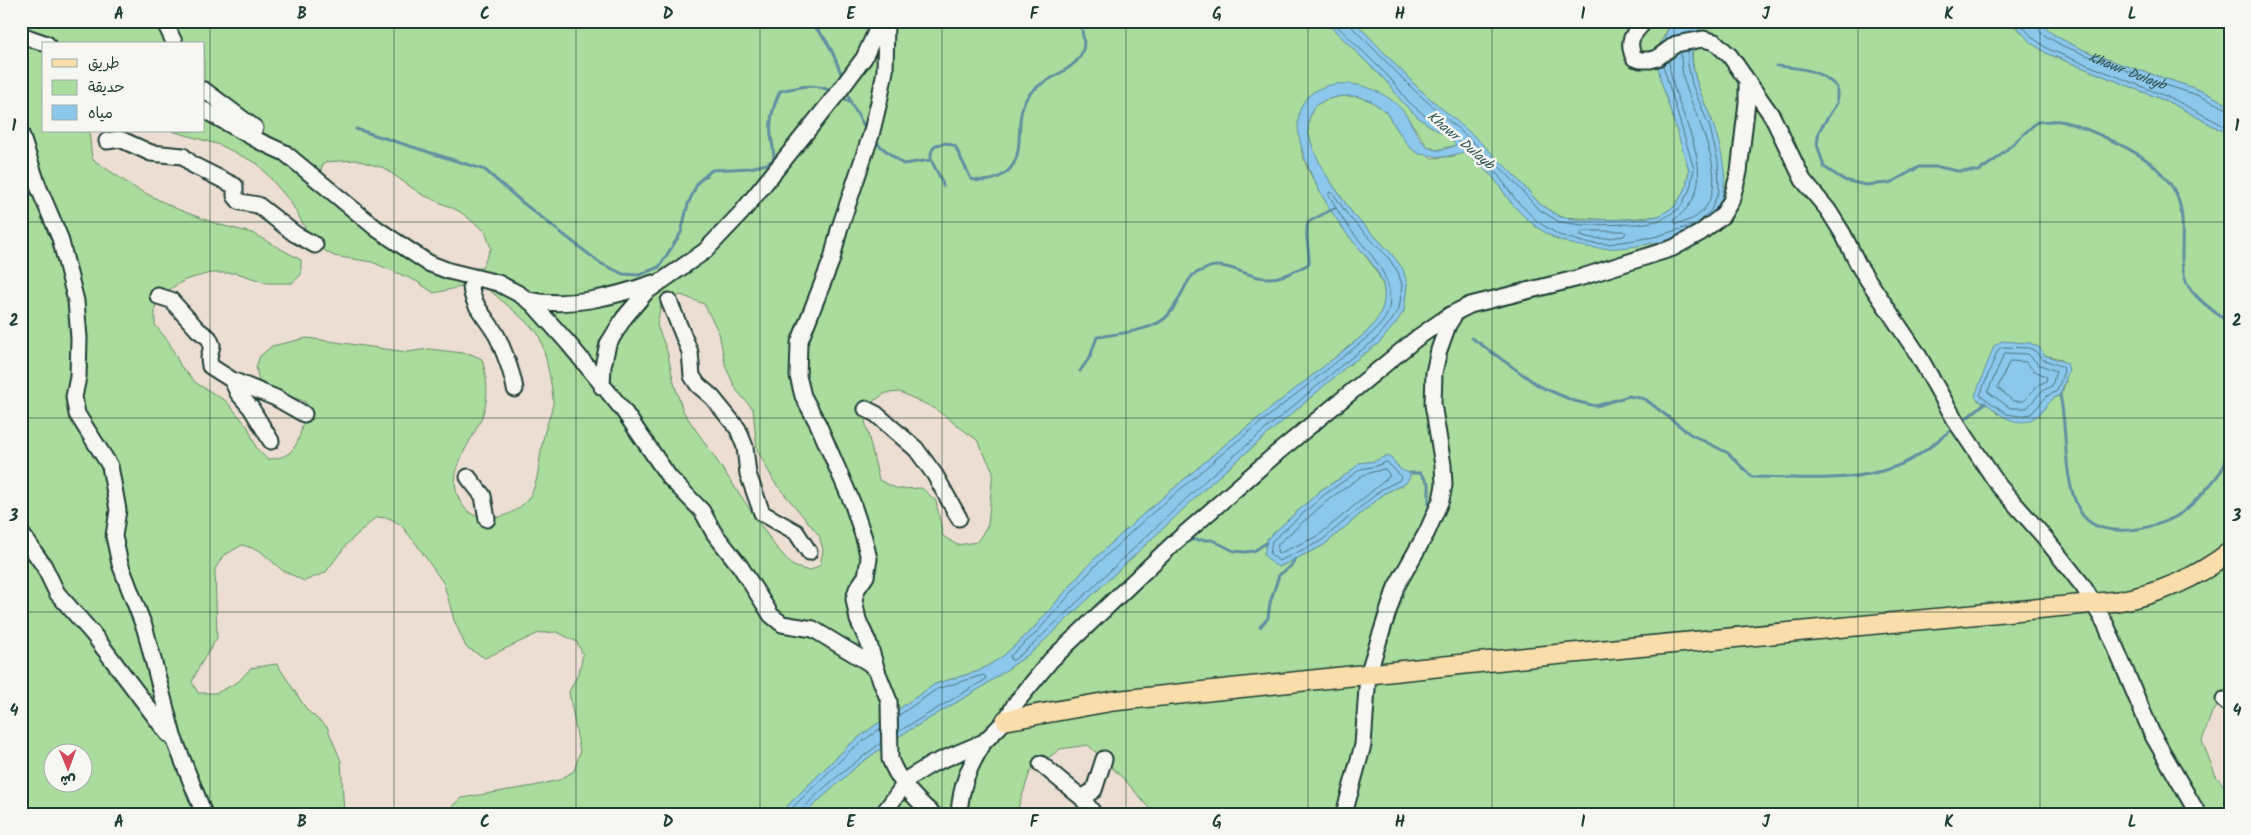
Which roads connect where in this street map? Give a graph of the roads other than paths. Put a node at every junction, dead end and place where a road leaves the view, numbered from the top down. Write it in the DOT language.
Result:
graph roads {
  1 [pos="164,21"];
  2 [pos="882,21"];
  3 [pos="886,21"];
  4 [pos="1645,21"];
  5 [pos="21,35"];
  6 [pos="42,42"];
  7 [pos="173,42"];
  8 [pos="1747,80"];
  9 [pos="205,91"];
  10 [pos="205,111"];
  11 [pos="21,134"];
  12 [pos="107,140"];
  13 [pos="274,148"];
  14 [pos="315,245"];
  15 [pos="666,278"];
  16 [pos="471,286"];
  17 [pos="158,296"];
  18 [pos="528,300"];
  19 [pos="669,300"];
  20 [pos="1456,313"];
  21 [pos="232,380"];
  22 [pos="602,387"];
  23 [pos="515,389"];
  24 [pos="866,408"];
  25 [pos="304,414"];
  26 [pos="271,441"];
  27 [pos="468,477"];
  28 [pos="959,518"];
  29 [pos="487,519"];
  30 [pos="21,533"];
  31 [pos="809,552"];
  32 [pos="2230,552"];
  33 [pos="2093,603"];
  34 [pos="878,671"];
  35 [pos="1368,674"];
  36 [pos="1006,720"];
  37 [pos="984,742"];
  38 [pos="177,748"];
  39 [pos="1104,760"];
  40 [pos="1041,764"];
  41 [pos="904,784"];
  42 [pos="1082,798"];
  43 [pos="204,814"];
  44 [pos="882,814"];
  45 [pos="933,814"];
  46 [pos="959,814"];
  47 [pos="1094,814"];
  48 [pos="1344,814"];
  49 [pos="2198,814"];
  1 -- 7 [label="street"];
  2 -- 15 [label="street"];
  3 -- 34 [label="street"];
  4 -- 8 [label="street"];
  5 -- 6 [label="street"];
  8 -- 20 [label="street"];
  8 -- 33 [label="street"];
  9 -- 13 [label="street"];
  10 -- 13 [label="street"];
  11 -- 38 [label="street"];
  12 -- 14 [label="street"];
  13 -- 18 [label="street"];
  15 -- 18 [label="street"];
  15 -- 22 [label="street"];
  16 -- 23 [label="street"];
  17 -- 21 [label="street"];
  18 -- 22 [label="street"];
  19 -- 31 [label="street"];
  20 -- 35 [label="street"];
  20 -- 36 [label="street"];
  21 -- 25 [label="street"];
  21 -- 26 [label="street"];
  22 -- 34 [label="street"];
  24 -- 28 [label="street"];
  27 -- 29 [label="street"];
  30 -- 38 [label="street"];
  32 -- 33 [label="main road"];
  33 -- 35 [label="main road"];
  33 -- 49 [label="street"];
  34 -- 41 [label="street"];
  35 -- 36 [label="main road"];
  35 -- 48 [label="street"];
  36 -- 37 [label="street"];
  37 -- 41 [label="street"];
  37 -- 46 [label="street"];
  38 -- 43 [label="street"];
  39 -- 42 [label="street"];
  40 -- 42 [label="street"];
  41 -- 44 [label="street"];
  41 -- 45 [label="street"];
  42 -- 47 [label="street"];
}
